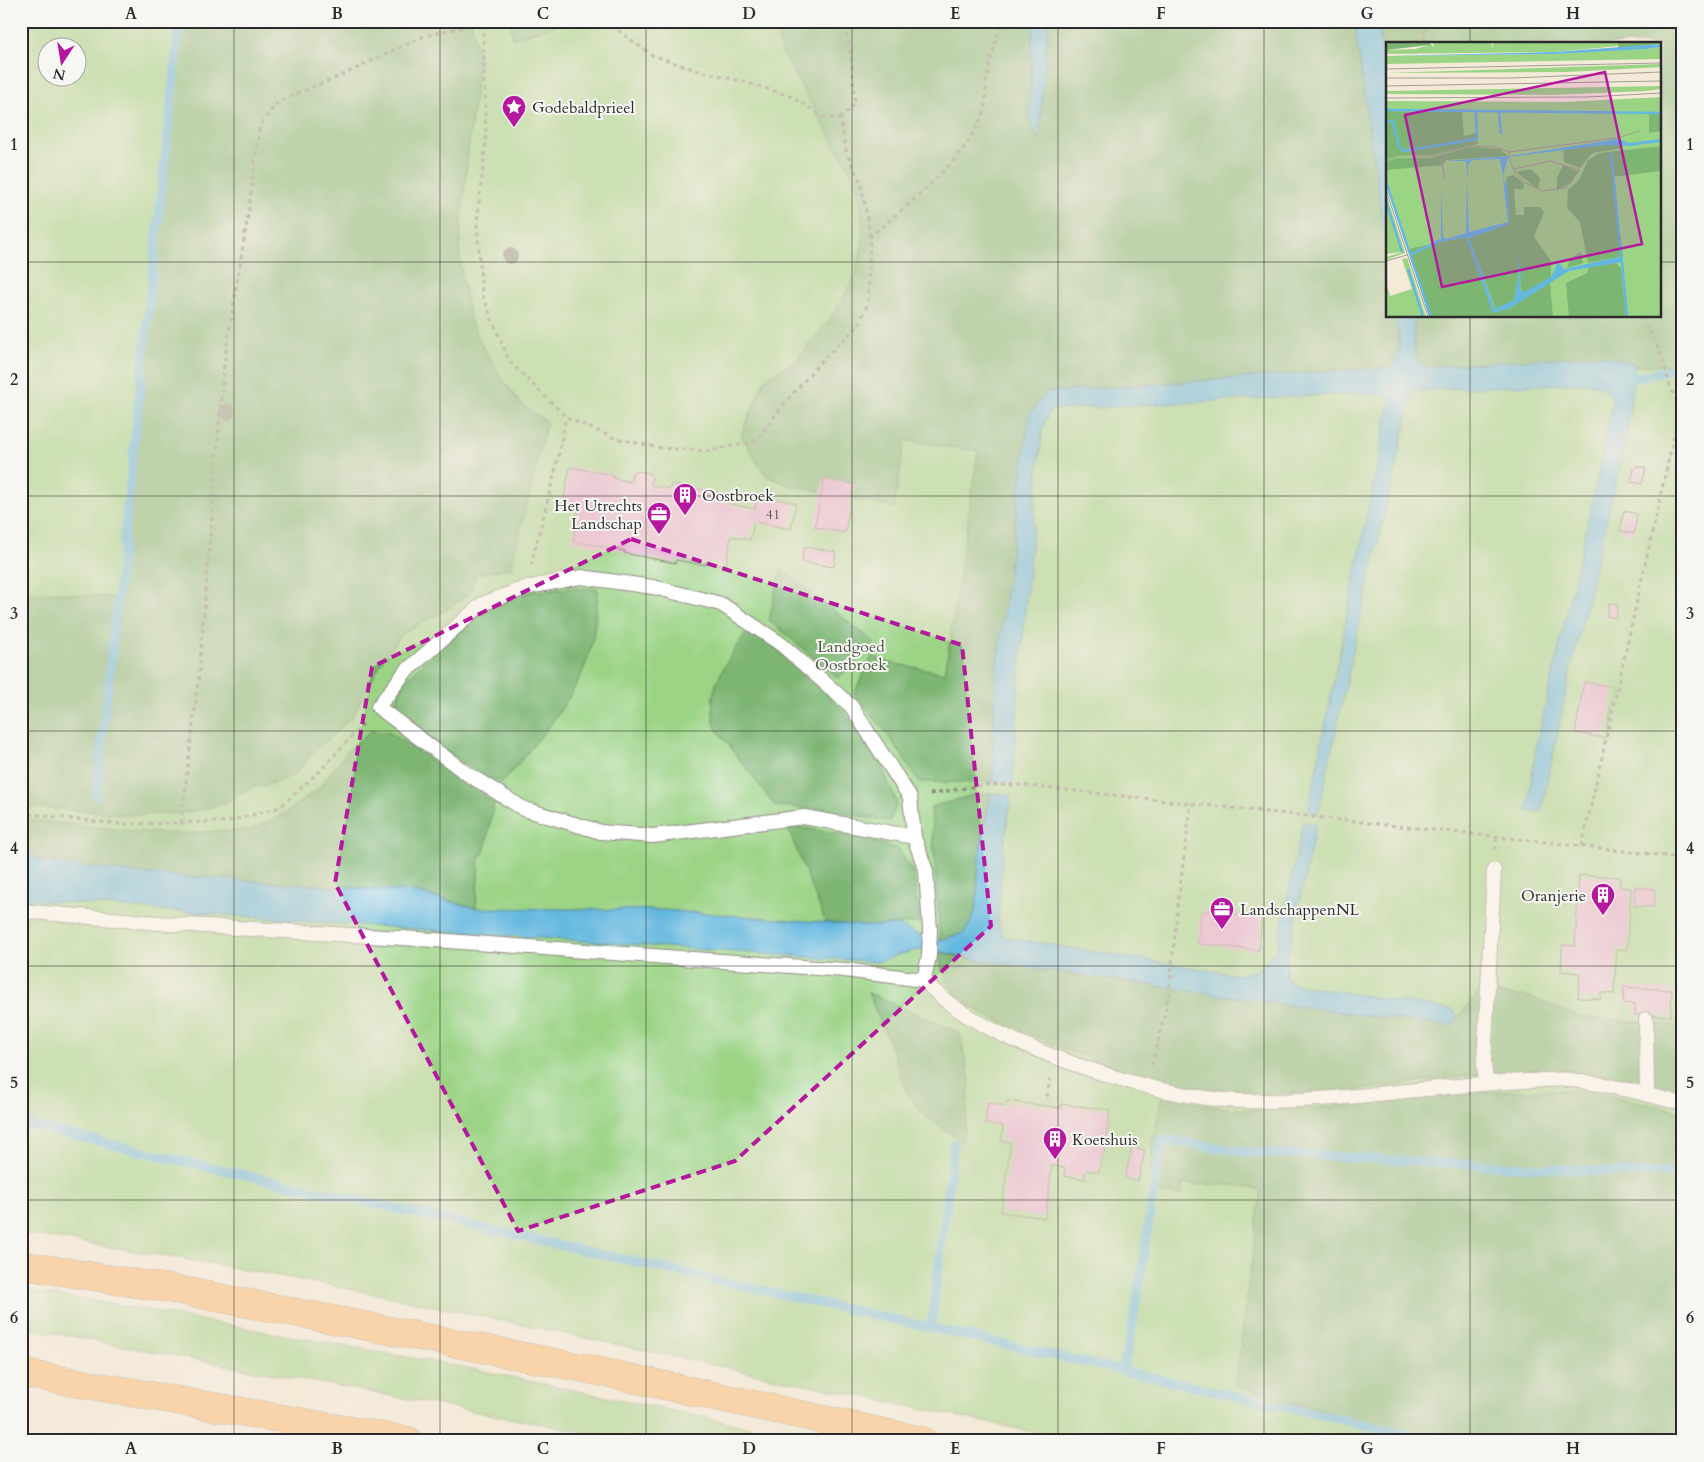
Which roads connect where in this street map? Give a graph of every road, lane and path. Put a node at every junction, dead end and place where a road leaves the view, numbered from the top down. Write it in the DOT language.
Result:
graph roads {
  1 [pos="489,21"];
  2 [pos="605,21"];
  3 [pos="844,21"];
  4 [pos="1003,21"];
  5 [pos="1424,21"];
  6 [pos="483,24"];
  7 [pos="1425,42"];
  8 [pos="840,118"];
  9 [pos="870,237"];
  10 [pos="1643,318"];
  11 [pos="566,417"];
  12 [pos="525,588"];
  13 [pos="378,707"];
  14 [pos="910,797"];
  15 [pos="1191,804"];
  16 [pos="21,812"];
  17 [pos="181,823"];
  18 [pos="914,837"];
  19 [pos="1582,846"];
  20 [pos="1683,858"];
  21 [pos="1494,870"];
  22 [pos="21,911"];
  23 [pos="924,980"];
  24 [pos="1646,1020"];
  25 [pos="1486,1083"];
  26 [pos="1147,1086"];
  27 [pos="1648,1095"];
  28 [pos="1683,1104"];
  29 [pos="21,1266"];
  30 [pos="21,1373"];
  31 [pos="409,1441"];
  32 [pos="923,1441"];
  1 -- 6 [label="path"];
  2 -- 8 [label="path"];
  3 -- 8 [label="path"];
  4 -- 9 [label="path"];
  5 -- 7 [label="path"];
  6 -- 11 [label="path"];
  6 -- 17 [label="path"];
  8 -- 9 [label="path"];
  9 -- 11 [label="path"];
  10 -- 19 [label="path"];
  11 -- 12 [label="path"];
  12 -- 13 [label="lane"];
  12 -- 14 [label="lane"];
  13 -- 17 [label="path"];
  13 -- 18 [label="lane"];
  14 -- 15 [label="path"];
  14 -- 18 [label="lane"];
  15 -- 19 [label="path"];
  15 -- 26 [label="path"];
  16 -- 17 [label="path"];
  18 -- 23 [label="lane"];
  19 -- 20 [label="path"];
  21 -- 25 [label="lane"];
  22 -- 23 [label="lane"];
  23 -- 26 [label="lane"];
  24 -- 27 [label="lane"];
  25 -- 26 [label="lane"];
  25 -- 27 [label="lane"];
  27 -- 28 [label="lane"];
  29 -- 32 [label="highway"];
  30 -- 31 [label="highway"];
}
